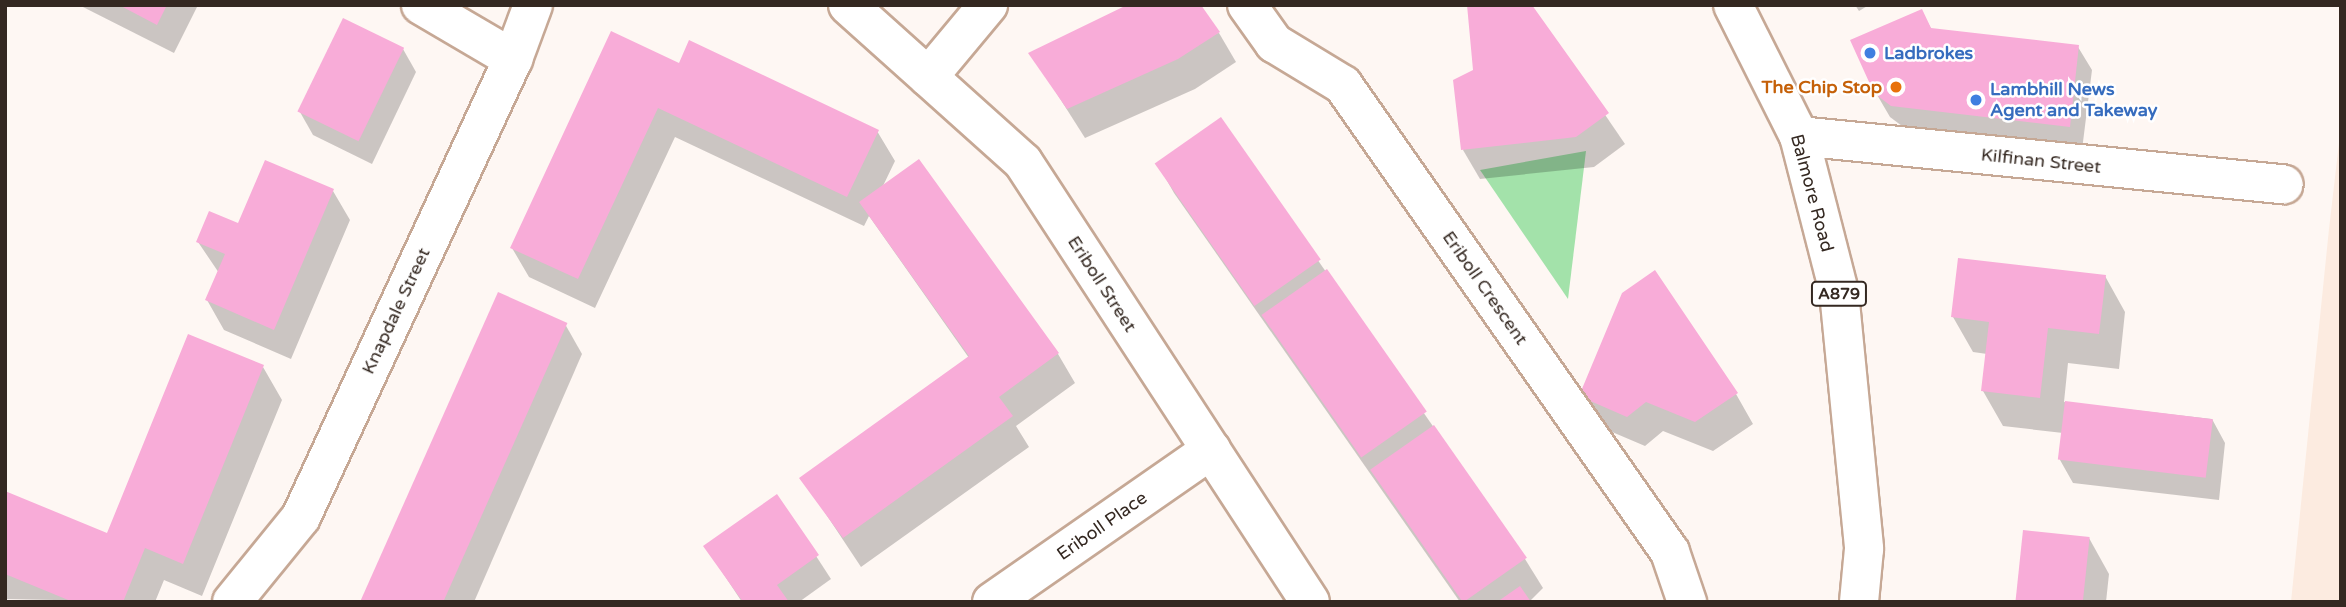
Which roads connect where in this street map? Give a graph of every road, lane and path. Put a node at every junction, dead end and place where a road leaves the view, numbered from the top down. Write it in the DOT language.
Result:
graph roads {
  1 [pos="421,5"];
  2 [pos="533,5"];
  3 [pos="848,5"];
  4 [pos="988,5"];
  5 [pos="1247,5"];
  6 [pos="1733,5"];
  7 [pos="513,59"];
  8 [pos="928,77"];
  9 [pos="1799,136"];
  10 [pos="2284,184"];
  11 [pos="1211,450"];
  12 [pos="232,602"];
  13 [pos="992,602"];
  14 [pos="1310,602"];
  15 [pos="1687,602"];
  16 [pos="1859,602"];
  1 -- 7 [label="street"];
  2 -- 7 [label="street, Knapdale Street"];
  3 -- 8 [label="street, Eriboll Street"];
  4 -- 8 [label="street"];
  5 -- 15 [label="street, Eriboll Crescent"];
  6 -- 9 [label="street, Balmore Road / A879"];
  7 -- 12 [label="street, Knapdale Street"];
  8 -- 11 [label="street, Eriboll Street"];
  9 -- 10 [label="street, Kilfinan Street"];
  9 -- 16 [label="street, Balmore Road / A879"];
  11 -- 13 [label="street, Eriboll Place"];
  11 -- 14 [label="street, Eriboll Street"];
}
